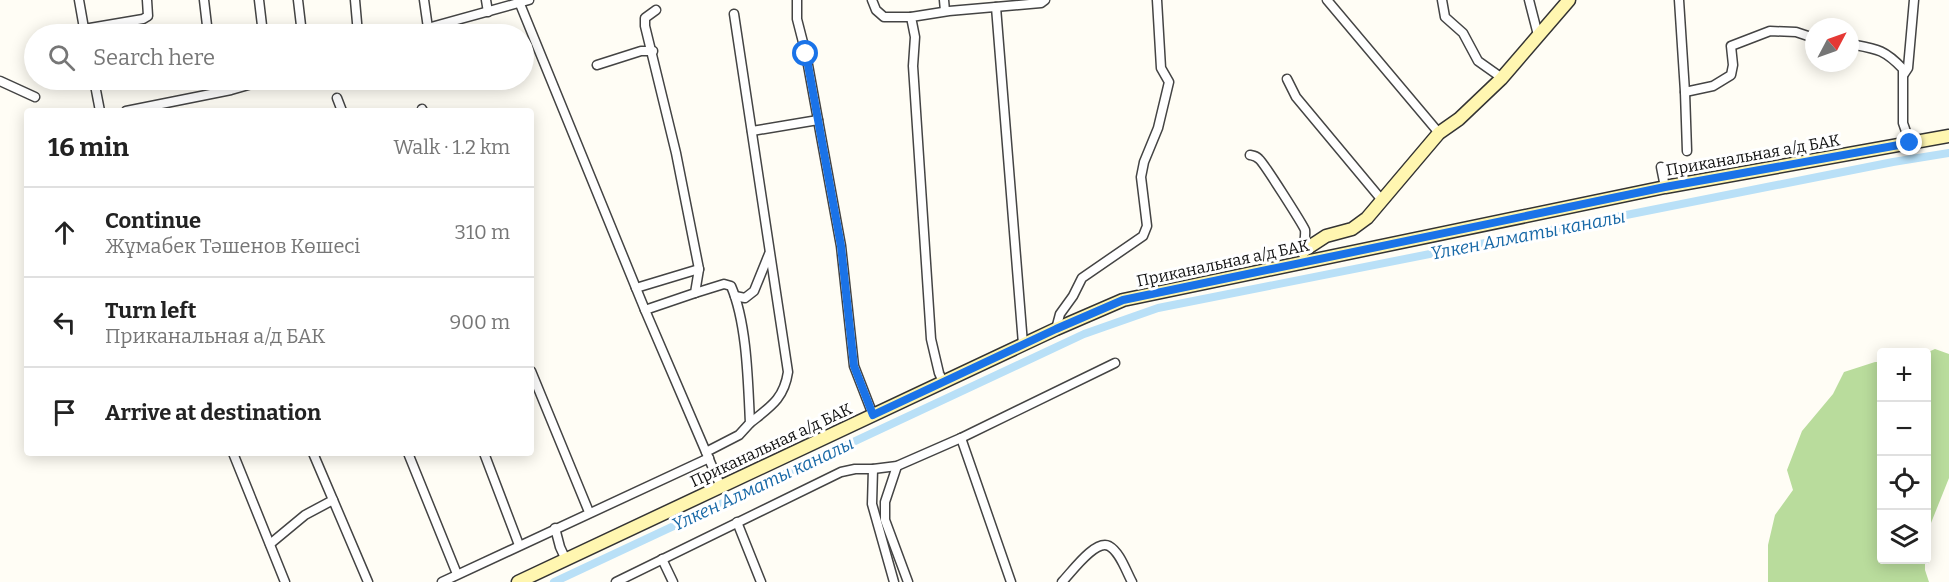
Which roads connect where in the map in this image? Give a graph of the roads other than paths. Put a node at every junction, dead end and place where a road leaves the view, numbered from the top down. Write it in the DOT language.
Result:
graph roads {
  1 [pos="78,0"];
  2 [pos="147,0"];
  3 [pos="204,0"];
  4 [pos="259,0"];
  5 [pos="298,0"];
  6 [pos="355,0"];
  7 [pos="424,0"];
  8 [pos="486,0"];
  9 [pos="529,0"];
  10 [pos="797,0"];
  11 [pos="872,0"];
  12 [pos="944,0"];
  13 [pos="1045,0"];
  14 [pos="1157,0"];
  15 [pos="1327,0"];
  16 [pos="1442,0"];
  17 [pos="1529,0"];
  18 [pos="1569,0"];
  19 [pos="1679,0"];
  20 [pos="1914,0"];
  21 [pos="520,4"];
  22 [pos="996,7"];
  23 [pos="656,10"];
  24 [pos="945,11"];
  25 [pos="488,12"];
  26 [pos="734,14"];
  27 [pos="911,17"];
  28 [pos="83,24"];
  29 [pos="120,24"];
  30 [pos="207,24"];
  31 [pos="262,24"];
  32 [pos="301,24"];
  33 [pos="357,24"];
  34 [pos="427,24"];
  35 [pos="443,24"];
  36 [pos="528,24"];
  37 [pos="1538,35"];
  38 [pos="1805,35"];
  39 [pos="534,38"];
  40 [pos="1859,46"];
  41 [pos="653,51"];
  42 [pos="597,65"];
  43 [pos="1904,75"];
  44 [pos="1502,78"];
  45 [pos="1287,79"];
  46 [pos="0,81"];
  47 [pos="96,90"];
  48 [pos="231,90"];
  49 [pos="214,92"];
  50 [pos="1685,92"];
  51 [pos="35,97"];
  52 [pos="337,98"];
  53 [pos="99,108"];
  54 [pos="140,108"];
  55 [pos="341,108"];
  56 [pos="819,120"];
  57 [pos="752,131"];
  58 [pos="1439,133"];
  59 [pos="1949,136"];
  60 [pos="1910,143"];
  61 [pos="1687,152"];
  62 [pos="1250,155"];
  63 [pos="1660,167"];
  64 [pos="1665,187"];
  65 [pos="1381,199"];
  66 [pos="769,254"];
  67 [pos="1304,257"];
  68 [pos="699,269"];
  69 [pos="636,288"];
  70 [pos="695,293"];
  71 [pos="735,296"];
  72 [pos="645,310"];
  73 [pos="1056,329"];
  74 [pos="1023,344"];
  75 [pos="1115,363"];
  76 [pos="534,378"];
  77 [pos="943,382"];
  78 [pos="873,415"];
  79 [pos="750,423"];
  80 [pos="961,438"];
  81 [pos="707,455"];
  82 [pos="234,456"];
  83 [pos="314,456"];
  84 [pos="409,456"];
  85 [pos="485,456"];
  86 [pos="897,466"];
  87 [pos="873,469"];
  88 [pos="721,487"];
  89 [pos="333,500"];
  90 [pos="589,512"];
  91 [pos="737,522"];
  92 [pos="555,528"];
  93 [pos="270,544"];
  94 [pos="519,545"];
  95 [pos="662,558"];
  96 [pos="566,560"];
  97 [pos="457,574"];
  98 [pos="285,582"];
  99 [pos="368,582"];
  100 [pos="442,582"];
  101 [pos="518,582"];
  102 [pos="615,582"];
  103 [pos="673,582"];
  104 [pos="761,582"];
  105 [pos="894,582"];
  106 [pos="908,582"];
  107 [pos="1011,582"];
  108 [pos="1062,582"];
  109 [pos="1132,582"];
  1 -- 28 [label="street"];
  2 -- 29 [label="street"];
  3 -- 30 [label="street"];
  4 -- 31 [label="street"];
  5 -- 32 [label="street"];
  6 -- 33 [label="street"];
  7 -- 34 [label="street"];
  8 -- 25 [label="street"];
  9 -- 21 [label="street"];
  10 -- 56 [label="street"];
  11 -- 27 [label="street"];
  12 -- 24 [label="street"];
  13 -- 22 [label="street"];
  14 -- 73 [label="street"];
  15 -- 58 [label="street"];
  16 -- 44 [label="street"];
  17 -- 37 [label="street"];
  18 -- 37 [label="main road"];
  19 -- 50 [label="street"];
  20 -- 43 [label="street"];
  21 -- 25 [label="street"];
  21 -- 36 [label="street"];
  22 -- 24 [label="street"];
  22 -- 74 [label="street"];
  23 -- 41 [label="street"];
  24 -- 27 [label="street"];
  25 -- 35 [label="street"];
  26 -- 57 [label="street"];
  27 -- 77 [label="street"];
  37 -- 44 [label="main road"];
  38 -- 50 [label="street"];
  39 -- 69 [label="street"];
  40 -- 43 [label="street"];
  41 -- 42 [label="street"];
  41 -- 68 [label="street"];
  43 -- 60 [label="street"];
  44 -- 58 [label="main road"];
  45 -- 65 [label="street"];
  46 -- 51 [label="street"];
  47 -- 53 [label="street"];
  48 -- 49 [label="street"];
  49 -- 54 [label="street"];
  50 -- 61 [label="street"];
  52 -- 55 [label="street"];
  56 -- 57 [label="street"];
  56 -- 78 [label="street"];
  57 -- 66 [label="street"];
  58 -- 65 [label="main road"];
  59 -- 60 [label="main road, Приканальная а/д БАК"];
  60 -- 64 [label="main road, Приканальная а/д БАК"];
  62 -- 67 [label="street"];
  63 -- 64 [label="street"];
  64 -- 67 [label="main road, Приканальная а/д БАК"];
  65 -- 67 [label="main road"];
  66 -- 71 [label="street"];
  66 -- 79 [label="street"];
  67 -- 73 [label="main road, Приканальная а/д БАК"];
  68 -- 69 [label="street"];
  68 -- 70 [label="street"];
  69 -- 72 [label="street"];
  70 -- 71 [label="street"];
  70 -- 72 [label="street"];
  71 -- 79 [label="street"];
  72 -- 81 [label="street"];
  73 -- 74 [label="main road, Приканальная а/д БАК"];
  74 -- 77 [label="main road, Приканальная а/д БАК"];
  75 -- 80 [label="street"];
  76 -- 90 [label="street"];
  77 -- 78 [label="main road, Приканальная а/д БАК"];
  78 -- 88 [label="main road, Приканальная а/д БАК"];
  79 -- 81 [label="street"];
  80 -- 86 [label="street"];
  80 -- 107 [label="street"];
  81 -- 88 [label="street"];
  81 -- 90 [label="street"];
  82 -- 93 [label="street"];
  83 -- 89 [label="street"];
  84 -- 97 [label="street"];
  85 -- 94 [label="street"];
  86 -- 87 [label="street"];
  86 -- 106 [label="street"];
  87 -- 91 [label="street"];
  87 -- 105 [label="street"];
  88 -- 96 [label="main road, Приканальная а/д БАК"];
  89 -- 93 [label="street"];
  89 -- 99 [label="street"];
  90 -- 92 [label="street"];
  91 -- 95 [label="street"];
  91 -- 104 [label="street"];
  92 -- 94 [label="street"];
  92 -- 96 [label="street"];
  93 -- 98 [label="street"];
  94 -- 97 [label="street"];
  95 -- 102 [label="street"];
  95 -- 103 [label="street"];
  96 -- 101 [label="main road, Приканальная а/д БАК"];
  97 -- 100 [label="street"];
  108 -- 109 [label="street"];
}
